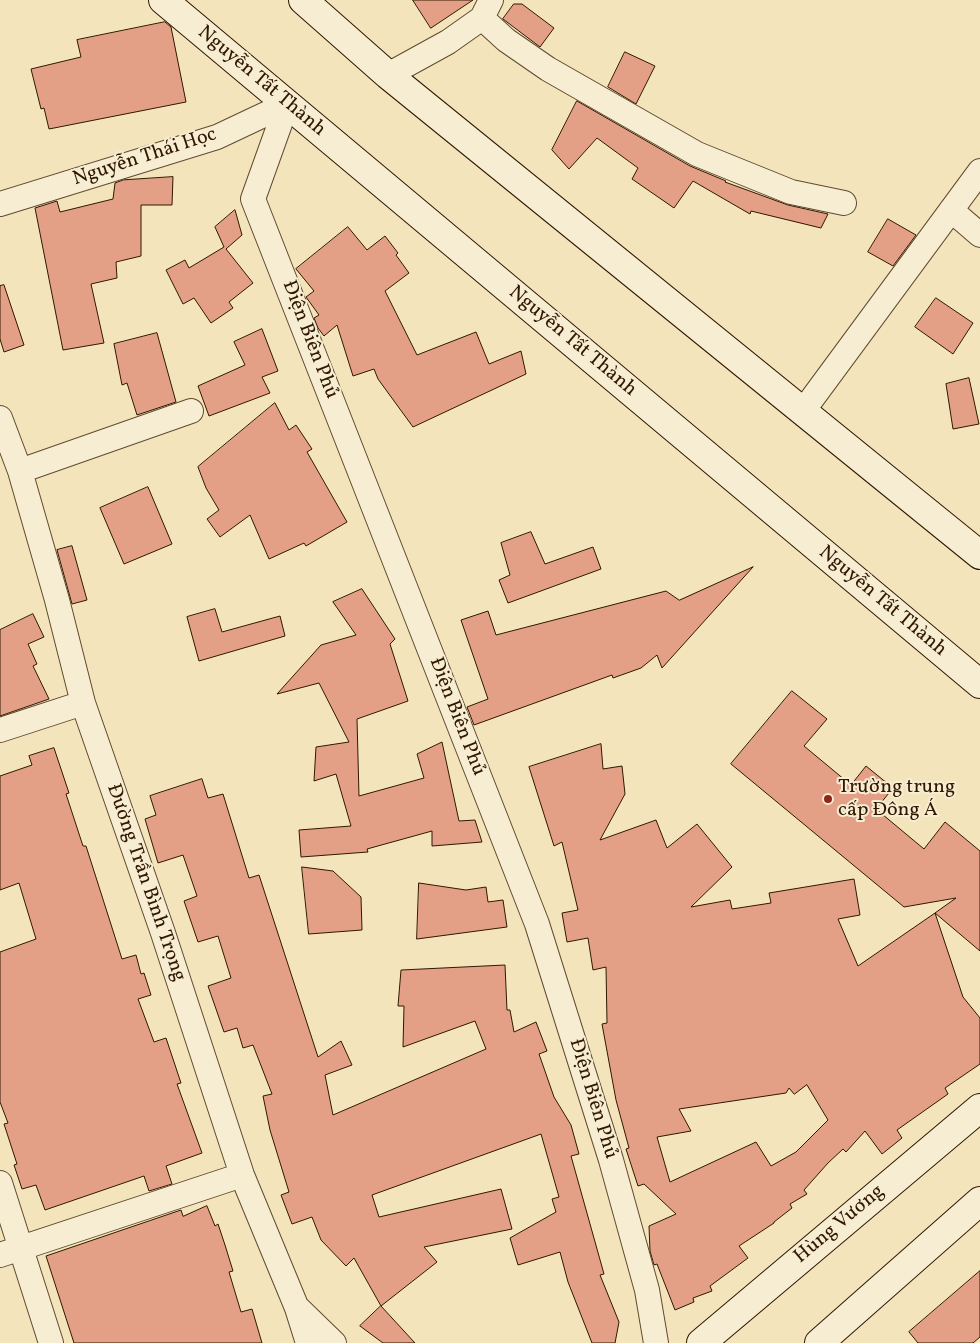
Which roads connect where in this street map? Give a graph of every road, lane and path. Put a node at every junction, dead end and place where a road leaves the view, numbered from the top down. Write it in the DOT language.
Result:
graph roads {
  1 [pos="163,0"];
  2 [pos="303,0"];
  3 [pos="486,9"];
  4 [pos="388,75"];
  5 [pos="287,104"];
  6 [pos="980,171"];
  7 [pos="844,203"];
  8 [pos="0,204"];
  9 [pos="951,210"];
  10 [pos="980,235"];
  11 [pos="191,411"];
  12 [pos="803,411"];
  13 [pos="0,418"];
  14 [pos="20,471"];
  15 [pos="980,555"];
  16 [pos="980,684"];
  17 [pos="83,703"];
  18 [pos="0,730"];
  19 [pos="980,1108"];
  20 [pos="242,1175"];
  21 [pos="0,1183"];
  22 [pos="980,1201"];
  23 [pos="10,1252"];
  24 [pos="297,1308"];
  25 [pos="52,1343"];
  26 [pos="308,1343"];
  27 [pos="334,1343"];
  28 [pos="656,1343"];
  29 [pos="700,1343"];
  30 [pos="820,1343"];
  1 -- 5 [label="main road, Nguyễn Tất Thành"];
  2 -- 4 [label="main road"];
  3 -- 4 [label="street"];
  3 -- 7 [label="street"];
  4 -- 12 [label="main road"];
  5 -- 8 [label="street, Nguyễn Thái Học"];
  5 -- 16 [label="main road, Nguyễn Tất Thành"];
  5 -- 28 [label="street, Điện Biên Phủ"];
  6 -- 9 [label="street"];
  9 -- 10 [label="street"];
  9 -- 12 [label="street"];
  11 -- 14 [label="street"];
  12 -- 15 [label="main road"];
  13 -- 14 [label="street, Đường Trần Bình Trọng"];
  14 -- 17 [label="street, Đường Trần Bình Trọng"];
  17 -- 18 [label="street"];
  17 -- 20 [label="street, Đường Trần Bình Trọng"];
  19 -- 29 [label="main road, Hùng Vương"];
  20 -- 23 [label="street"];
  20 -- 24 [label="street, Đường Trần Bình Trọng"];
  21 -- 23 [label="street"];
  22 -- 30 [label="main road"];
  23 -- 25 [label="street"];
  24 -- 26 [label="street, Đường Trần Bình Trọng"];
  24 -- 27 [label="street"];
}
